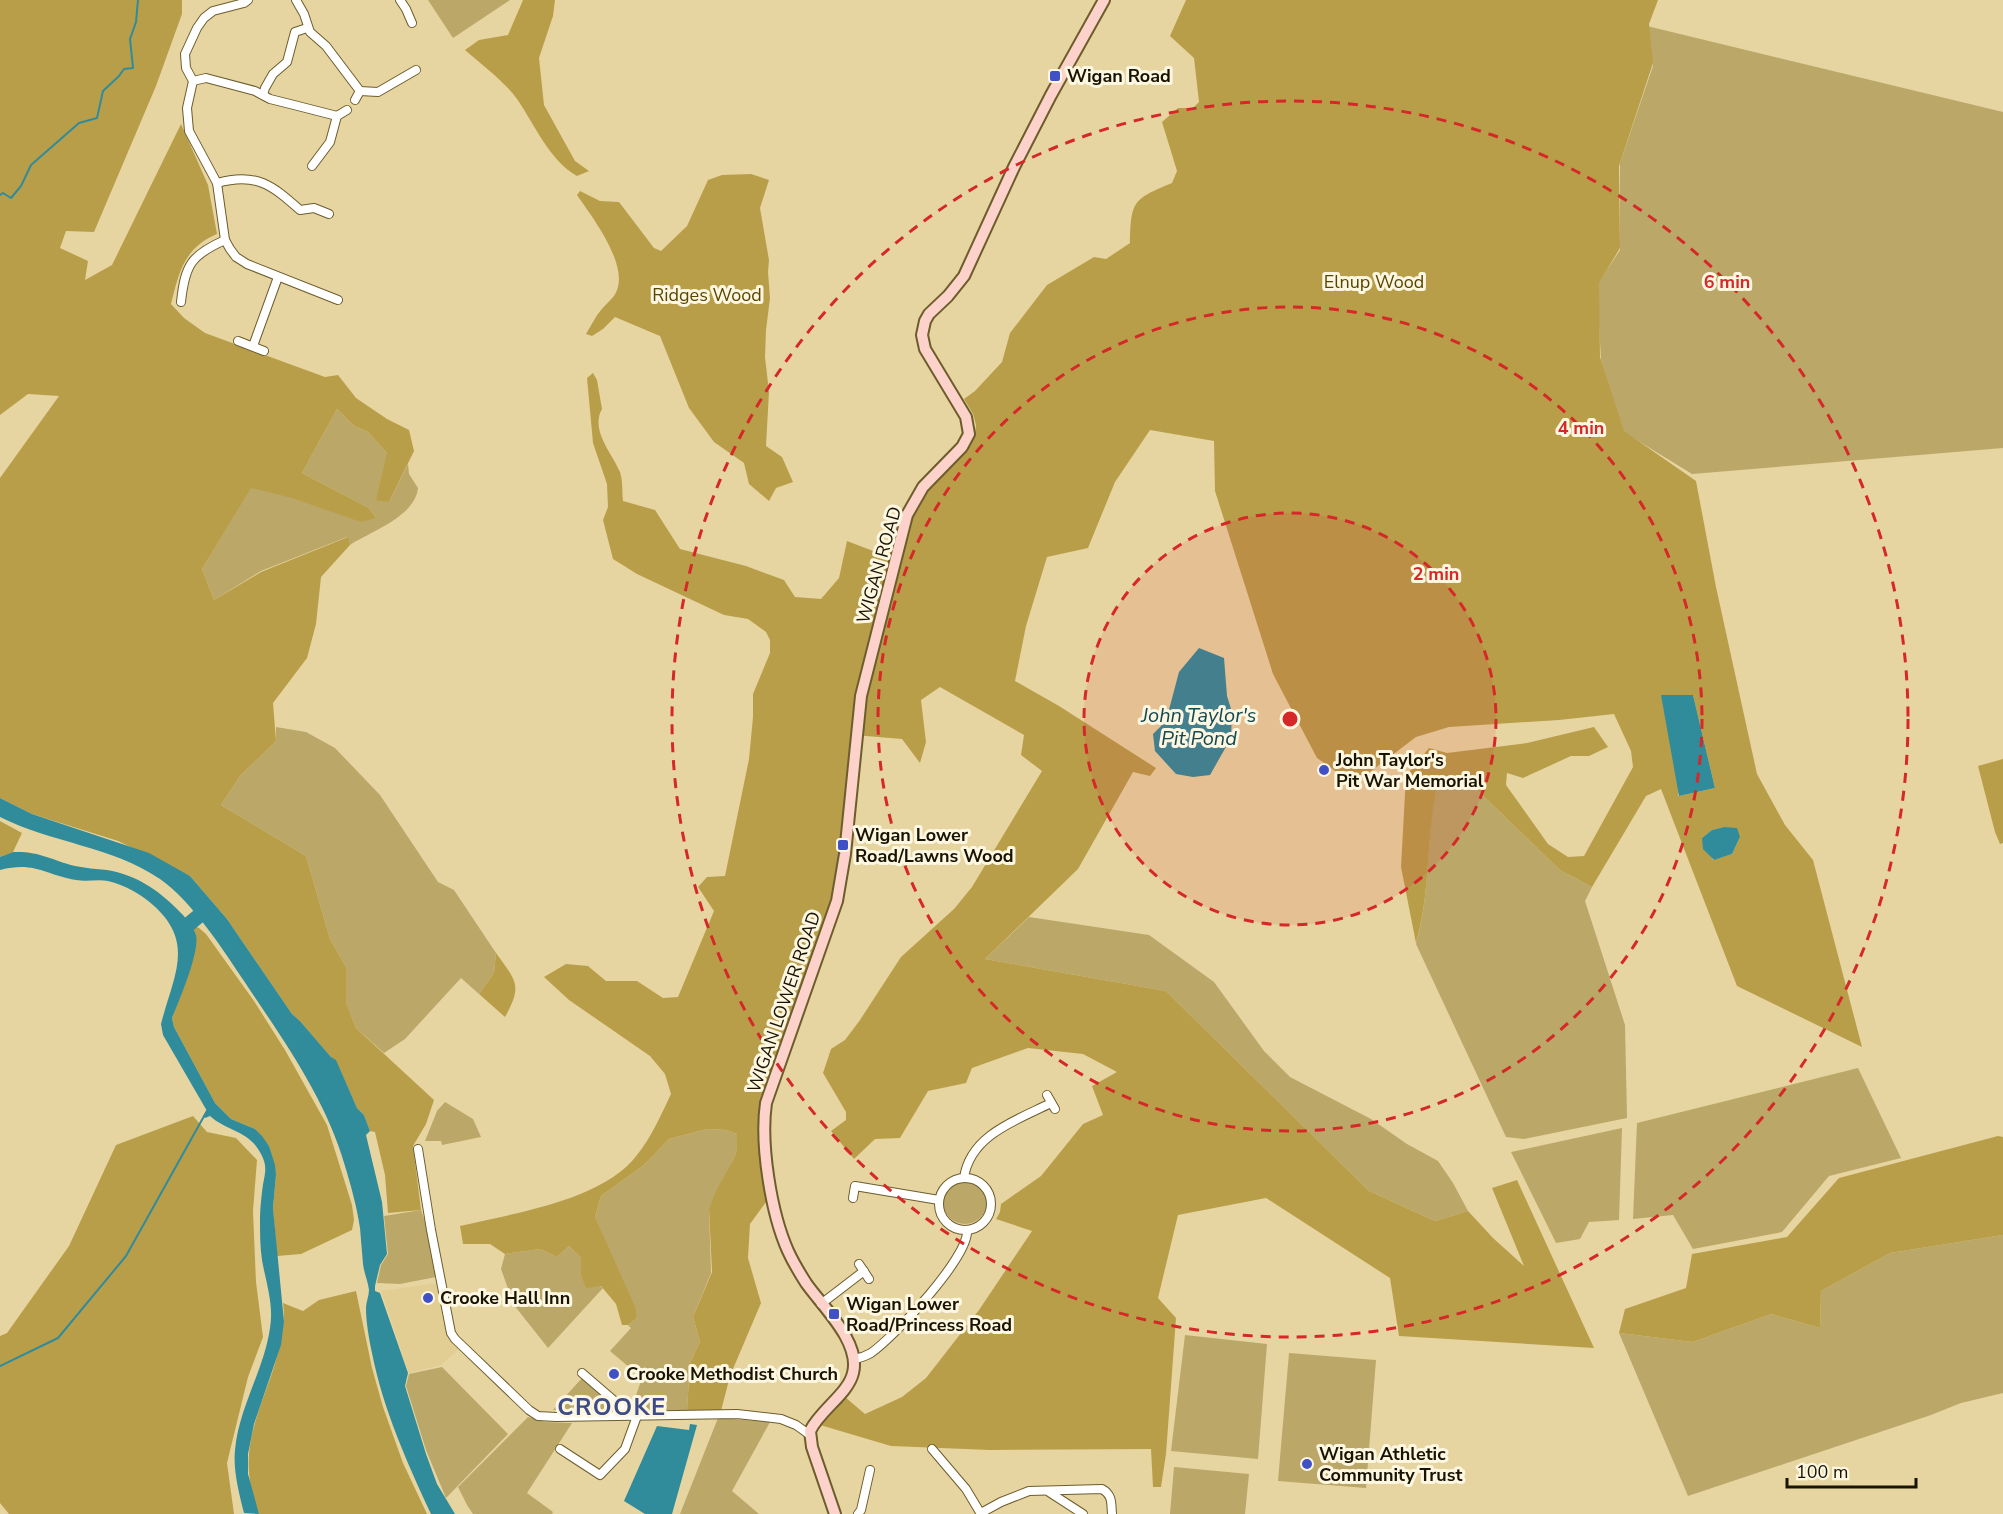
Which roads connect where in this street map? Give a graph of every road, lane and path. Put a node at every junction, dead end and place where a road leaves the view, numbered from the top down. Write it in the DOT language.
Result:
graph roads {
  1 [pos="248,0"];
  2 [pos="296,0"];
  3 [pos="400,0"];
  4 [pos="1104,0"];
  5 [pos="412,23"];
  6 [pos="307,28"];
  7 [pos="416,70"];
  8 [pos="193,81"];
  9 [pos="360,91"];
  10 [pos="263,95"];
  11 [pos="355,100"];
  12 [pos="346,110"];
  13 [pos="337,116"];
  14 [pos="312,166"];
  15 [pos="218,183"];
  16 [pos="294,190"];
  17 [pos="287,198"];
  18 [pos="329,214"];
  19 [pos="225,240"];
  20 [pos="278,277"];
  21 [pos="338,300"];
  22 [pos="181,302"];
  23 [pos="238,341"];
  24 [pos="253,346"];
  25 [pos="264,351"];
  26 [pos="858,714"];
  27 [pos="1051,1102"];
  28 [pos="418,1149"];
  29 [pos="964,1178"];
  30 [pos="853,1198"];
  31 [pos="939,1200"];
  32 [pos="967,1230"];
  33 [pos="869,1278"];
  34 [pos="821,1304"];
  35 [pos="854,1359"];
  36 [pos="582,1373"];
  37 [pos="634,1416"];
  38 [pos="810,1435"];
  39 [pos="560,1449"];
  40 [pos="932,1449"];
  41 [pos="870,1470"];
  42 [pos="1047,1491"];
  43 [pos="835,1514"];
  44 [pos="858,1514"];
  45 [pos="981,1514"];
  46 [pos="1083,1514"];
  47 [pos="1112,1514"];
  1 -- 8 [label="street"];
  2 -- 6 [label="street"];
  3 -- 5 [label="street"];
  4 -- 26 [label="main road, WIGAN ROAD"];
  6 -- 9 [label="street"];
  6 -- 10 [label="street"];
  7 -- 9 [label="street"];
  8 -- 10 [label="street"];
  8 -- 15 [label="street"];
  9 -- 11 [label="street"];
  10 -- 13 [label="street"];
  12 -- 13 [label="street"];
  13 -- 14 [label="street"];
  15 -- 17 [label="street"];
  15 -- 19 [label="street"];
  16 -- 17 [label="street"];
  17 -- 18 [label="street"];
  19 -- 20 [label="street"];
  19 -- 22 [label="street"];
  20 -- 21 [label="street"];
  20 -- 24 [label="street"];
  23 -- 24 [label="street"];
  24 -- 25 [label="street"];
  26 -- 34 [label="main road, WIGAN LOWER ROAD"];
  27 -- 29 [label="street"];
  28 -- 37 [label="street"];
  29 -- 31 [label="street"];
  29 -- 32 [label="street"];
  30 -- 31 [label="street"];
  31 -- 32 [label="street"];
  32 -- 35 [label="street"];
  33 -- 34 [label="street"];
  34 -- 35 [label="main road, WIGAN LOWER ROAD"];
  35 -- 38 [label="main road"];
  36 -- 37 [label="street"];
  37 -- 38 [label="street"];
  37 -- 39 [label="street"];
  38 -- 43 [label="main road"];
  40 -- 45 [label="street"];
  41 -- 44 [label="street"];
  42 -- 45 [label="street"];
  42 -- 46 [label="street"];
  42 -- 47 [label="street"];
}
